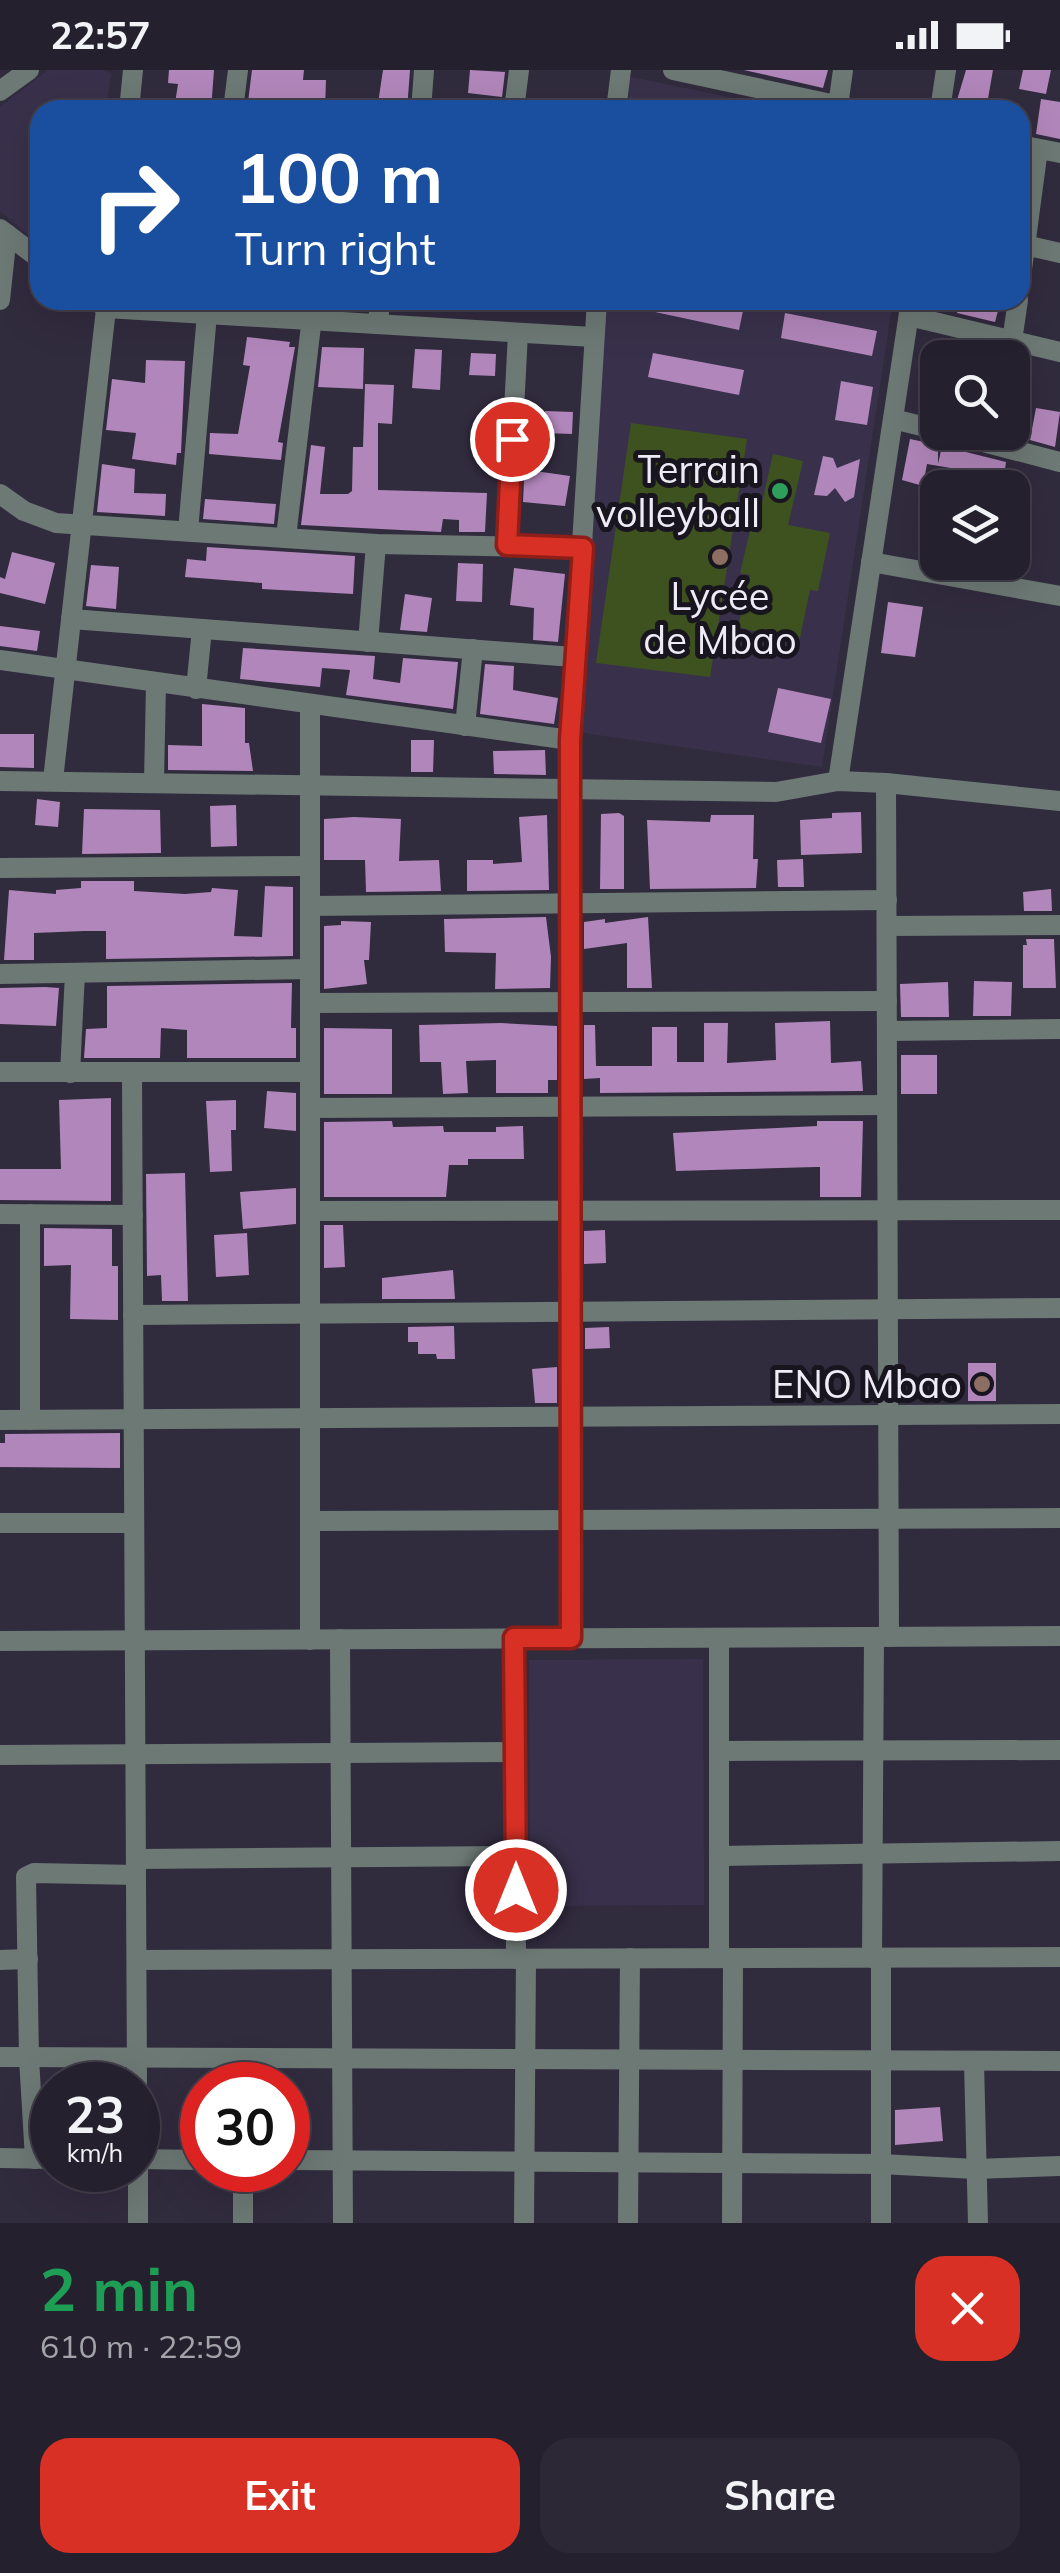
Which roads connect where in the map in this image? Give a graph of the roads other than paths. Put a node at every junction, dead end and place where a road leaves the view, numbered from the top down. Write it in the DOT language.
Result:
graph roads {
  1 [pos="29,70"];
  2 [pos="133,70"];
  3 [pos="238,70"];
  4 [pos="424,70"];
  5 [pos="519,70"];
  6 [pos="621,70"];
  7 [pos="673,70"];
  8 [pos="843,70"];
  9 [pos="946,70"];
  10 [pos="0,90"];
  11 [pos="130,100"];
  12 [pos="234,100"];
  13 [pos="422,100"];
  14 [pos="515,100"];
  15 [pos="617,100"];
  16 [pos="811,100"];
  17 [pos="847,100"];
  18 [pos="942,100"];
  19 [pos="1030,147"];
  20 [pos="1060,153"];
  21 [pos="3,231"];
  22 [pos="1030,247"];
  23 [pos="30,251"];
  24 [pos="1060,254"];
  25 [pos="0,300"];
  26 [pos="102,310"];
  27 [pos="169,310"];
  28 [pos="313,310"];
  29 [pos="379,310"];
  30 [pos="596,310"];
  31 [pos="910,310"];
  32 [pos="916,310"];
  33 [pos="1017,310"];
  34 [pos="206,314"];
  35 [pos="378,324"];
  36 [pos="518,333"];
  37 [pos="593,337"];
  38 [pos="1009,340"];
  39 [pos="1012,340"];
  40 [pos="1030,345"];
  41 [pos="1060,352"];
  42 [pos="893,419"];
  43 [pos="920,426"];
  44 [pos="1014,450"];
  45 [pos="1060,462"];
  46 [pos="0,494"];
  47 [pos="82,526"];
  48 [pos="188,530"];
  49 [pos="286,537"];
  50 [pos="376,544"];
  51 [pos="507,545"];
  52 [pos="583,548"];
  53 [pos="871,562"];
  54 [pos="1060,596"];
  55 [pos="71,620"];
  56 [pos="202,629"];
  57 [pos="368,642"];
  58 [pos="473,650"];
  59 [pos="573,657"];
  60 [pos="0,660"];
  61 [pos="65,671"];
  62 [pos="156,684"];
  63 [pos="196,689"];
  64 [pos="310,705"];
  65 [pos="465,726"];
  66 [pos="570,740"];
  67 [pos="53,780"];
  68 [pos="0,781"];
  69 [pos="838,781"];
  70 [pos="154,782"];
  71 [pos="310,783"];
  72 [pos="886,783"];
  73 [pos="570,787"];
  74 [pos="1060,801"];
  75 [pos="310,866"];
  76 [pos="0,868"];
  77 [pos="887,900"];
  78 [pos="570,904"];
  79 [pos="310,906"];
  80 [pos="1060,925"];
  81 [pos="887,926"];
  82 [pos="310,969"];
  83 [pos="74,973"];
  84 [pos="0,974"];
  85 [pos="887,1001"];
  86 [pos="570,1002"];
  87 [pos="310,1003"];
  88 [pos="1060,1029"];
  89 [pos="887,1031"];
  90 [pos="0,1072"];
  91 [pos="310,1072"];
  92 [pos="70,1073"];
  93 [pos="132,1074"];
  94 [pos="888,1105"];
  95 [pos="570,1107"];
  96 [pos="310,1108"];
  97 [pos="888,1210"];
  98 [pos="1060,1210"];
  99 [pos="310,1211"];
  100 [pos="570,1211"];
  101 [pos="0,1214"];
  102 [pos="30,1214"];
  103 [pos="133,1214"];
  104 [pos="1060,1308"];
  105 [pos="888,1309"];
  106 [pos="570,1312"];
  107 [pos="310,1314"];
  108 [pos="133,1315"];
  109 [pos="1060,1414"];
  110 [pos="888,1415"];
  111 [pos="571,1417"];
  112 [pos="310,1418"];
  113 [pos="134,1419"];
  114 [pos="0,1420"];
  115 [pos="30,1420"];
  116 [pos="889,1518"];
  117 [pos="1060,1518"];
  118 [pos="310,1520"];
  119 [pos="571,1520"];
  120 [pos="0,1522"];
  121 [pos="134,1523"];
  122 [pos="1060,1636"];
  123 [pos="882,1637"];
  124 [pos="514,1638"];
  125 [pos="571,1638"];
  126 [pos="719,1638"];
  127 [pos="135,1640"];
  128 [pos="310,1640"];
  129 [pos="340,1640"];
  130 [pos="0,1641"];
  131 [pos="874,1750"];
  132 [pos="1060,1750"];
  133 [pos="719,1751"];
  134 [pos="515,1752"];
  135 [pos="340,1753"];
  136 [pos="136,1754"];
  137 [pos="0,1755"];
  138 [pos="1060,1852"];
  139 [pos="873,1854"];
  140 [pos="516,1856"];
  141 [pos="719,1856"];
  142 [pos="341,1857"];
  143 [pos="136,1867"];
  144 [pos="1060,1957"];
  145 [pos="630,1958"];
  146 [pos="726,1958"];
  147 [pos="877,1958"];
  148 [pos="28,1959"];
  149 [pos="342,1959"];
  150 [pos="521,1959"];
  151 [pos="0,1960"];
  152 [pos="137,1960"];
  153 [pos="137,2057"];
  154 [pos="0,2058"];
  155 [pos="29,2058"];
  156 [pos="342,2058"];
  157 [pos="525,2059"];
  158 [pos="629,2059"];
  159 [pos="733,2060"];
  160 [pos="881,2060"];
  161 [pos="137,2062"];
  162 [pos="974,2062"];
  163 [pos="1060,2062"];
  164 [pos="30,2065"];
  165 [pos="0,2158"];
  166 [pos="30,2159"];
  167 [pos="310,2160"];
  168 [pos="343,2161"];
  169 [pos="524,2162"];
  170 [pos="628,2162"];
  171 [pos="732,2163"];
  172 [pos="881,2164"];
  173 [pos="1060,2166"];
  174 [pos="976,2169"];
  175 [pos="138,2192"];
  176 [pos="243,2192"];
  177 [pos="138,2223"];
  178 [pos="243,2223"];
  179 [pos="343,2223"];
  180 [pos="524,2223"];
  181 [pos="628,2223"];
  182 [pos="732,2223"];
  183 [pos="881,2223"];
  184 [pos="978,2223"];
  1 -- 10 [label="street"];
  2 -- 11 [label="street"];
  3 -- 12 [label="street"];
  4 -- 13 [label="street"];
  5 -- 14 [label="street"];
  6 -- 15 [label="street"];
  7 -- 16 [label="street"];
  8 -- 17 [label="street"];
  9 -- 18 [label="street"];
  19 -- 20 [label="street"];
  21 -- 23 [label="street"];
  21 -- 25 [label="street"];
  22 -- 24 [label="street"];
  26 -- 47 [label="street"];
  27 -- 34 [label="street"];
  28 -- 34 [label="street"];
  28 -- 35 [label="street"];
  28 -- 49 [label="street"];
  29 -- 35 [label="street"];
  30 -- 37 [label="street"];
  31 -- 42 [label="street"];
  32 -- 38 [label="street"];
  33 -- 39 [label="street"];
  34 -- 48 [label="street"];
  35 -- 36 [label="street"];
  36 -- 37 [label="street"];
  36 -- 51 [label="street"];
  37 -- 52 [label="street"];
  40 -- 41 [label="street"];
  42 -- 43 [label="street"];
  42 -- 53 [label="street"];
  44 -- 45 [label="street"];
  46 -- 47 [label="street"];
  47 -- 48 [label="street"];
  47 -- 55 [label="street"];
  48 -- 49 [label="street"];
  49 -- 50 [label="street"];
  50 -- 51 [label="street"];
  50 -- 57 [label="street"];
  51 -- 52 [label="street"];
  52 -- 59 [label="street"];
  53 -- 54 [label="street"];
  53 -- 69 [label="street"];
  55 -- 56 [label="street"];
  55 -- 61 [label="street"];
  56 -- 57 [label="street"];
  56 -- 63 [label="street"];
  57 -- 58 [label="street"];
  58 -- 59 [label="street"];
  58 -- 65 [label="street"];
  59 -- 66 [label="street"];
  60 -- 61 [label="street"];
  61 -- 62 [label="street"];
  61 -- 67 [label="street"];
  62 -- 63 [label="street"];
  62 -- 70 [label="street"];
  63 -- 64 [label="street"];
  64 -- 65 [label="street"];
  64 -- 71 [label="street"];
  65 -- 66 [label="street"];
  66 -- 73 [label="street"];
  67 -- 68 [label="street"];
  67 -- 70 [label="street"];
  69 -- 72 [label="street"];
  69 -- 73 [label="street"];
  70 -- 71 [label="street"];
  71 -- 73 [label="street"];
  71 -- 75 [label="street"];
  72 -- 74 [label="street"];
  72 -- 77 [label="street"];
  73 -- 78 [label="street"];
  75 -- 76 [label="street"];
  75 -- 79 [label="street"];
  77 -- 78 [label="street"];
  77 -- 81 [label="street"];
  78 -- 79 [label="street"];
  78 -- 86 [label="street"];
  79 -- 82 [label="street"];
  80 -- 81 [label="street"];
  81 -- 85 [label="street"];
  82 -- 83 [label="street"];
  82 -- 87 [label="street"];
  83 -- 84 [label="street"];
  83 -- 92 [label="street"];
  85 -- 86 [label="street"];
  85 -- 89 [label="street"];
  86 -- 87 [label="street"];
  86 -- 95 [label="street"];
  87 -- 91 [label="street"];
  88 -- 89 [label="street"];
  89 -- 94 [label="street"];
  90 -- 92 [label="street"];
  91 -- 93 [label="street"];
  91 -- 96 [label="street"];
  92 -- 93 [label="street"];
  93 -- 103 [label="street"];
  94 -- 95 [label="street"];
  94 -- 97 [label="street"];
  95 -- 96 [label="street"];
  95 -- 100 [label="street"];
  96 -- 99 [label="street"];
  97 -- 98 [label="street"];
  97 -- 100 [label="street"];
  97 -- 105 [label="street"];
  99 -- 100 [label="street"];
  99 -- 107 [label="street"];
  100 -- 106 [label="street"];
  101 -- 102 [label="street"];
  102 -- 103 [label="street"];
  102 -- 115 [label="street"];
  103 -- 108 [label="street"];
  104 -- 105 [label="street"];
  105 -- 106 [label="street"];
  105 -- 110 [label="street"];
  106 -- 107 [label="street"];
  106 -- 111 [label="street"];
  107 -- 108 [label="street"];
  107 -- 112 [label="street"];
  108 -- 113 [label="street"];
  109 -- 110 [label="street"];
  110 -- 111 [label="street"];
  110 -- 116 [label="street"];
  111 -- 112 [label="street"];
  111 -- 119 [label="street"];
  112 -- 113 [label="street"];
  112 -- 118 [label="street"];
  113 -- 115 [label="street"];
  113 -- 121 [label="street"];
  114 -- 115 [label="street"];
  116 -- 117 [label="street"];
  116 -- 119 [label="street"];
  116 -- 123 [label="street"];
  118 -- 119 [label="street"];
  118 -- 128 [label="street"];
  119 -- 125 [label="street"];
  120 -- 121 [label="street"];
  121 -- 127 [label="street"];
  122 -- 123 [label="street"];
  123 -- 126 [label="street"];
  123 -- 131 [label="street"];
  124 -- 125 [label="street"];
  124 -- 129 [label="street"];
  124 -- 134 [label="street"];
  125 -- 126 [label="street"];
  126 -- 133 [label="street"];
  127 -- 128 [label="street"];
  127 -- 130 [label="street"];
  127 -- 136 [label="street"];
  128 -- 129 [label="street"];
  129 -- 135 [label="street"];
  131 -- 132 [label="street"];
  131 -- 133 [label="street"];
  131 -- 139 [label="street"];
  133 -- 141 [label="street"];
  134 -- 135 [label="street"];
  134 -- 140 [label="street"];
  135 -- 136 [label="street"];
  135 -- 142 [label="street"];
  136 -- 137 [label="street"];
  136 -- 143 [label="street"];
  138 -- 139 [label="street"];
  139 -- 141 [label="street"];
  139 -- 147 [label="street"];
  140 -- 142 [label="street"];
  140 -- 150 [label="street"];
  141 -- 146 [label="street"];
  142 -- 143 [label="street"];
  142 -- 149 [label="street"];
  143 -- 148 [label="street"];
  143 -- 152 [label="street"];
  144 -- 147 [label="street"];
  145 -- 146 [label="street"];
  145 -- 150 [label="street"];
  145 -- 158 [label="street"];
  146 -- 147 [label="street"];
  146 -- 159 [label="street"];
  147 -- 160 [label="street"];
  148 -- 151 [label="street"];
  148 -- 155 [label="street"];
  149 -- 150 [label="street"];
  149 -- 152 [label="street"];
  149 -- 156 [label="street"];
  150 -- 157 [label="street"];
  152 -- 153 [label="street"];
  153 -- 155 [label="street"];
  153 -- 156 [label="street"];
  153 -- 161 [label="street"];
  154 -- 155 [label="street"];
  155 -- 164 [label="street"];
  156 -- 157 [label="street"];
  156 -- 168 [label="street"];
  157 -- 158 [label="street"];
  157 -- 169 [label="street"];
  158 -- 159 [label="street"];
  158 -- 170 [label="street"];
  159 -- 160 [label="street"];
  159 -- 171 [label="street"];
  160 -- 162 [label="street"];
  160 -- 172 [label="street"];
  162 -- 163 [label="street"];
  162 -- 174 [label="street"];
  165 -- 166 [label="street"];
  167 -- 168 [label="street"];
  168 -- 169 [label="street"];
  168 -- 179 [label="street"];
  169 -- 170 [label="street"];
  169 -- 180 [label="street"];
  170 -- 171 [label="street"];
  170 -- 181 [label="street"];
  171 -- 172 [label="street"];
  171 -- 182 [label="street"];
  172 -- 174 [label="street"];
  172 -- 183 [label="street"];
  173 -- 174 [label="street"];
  174 -- 184 [label="street"];
  175 -- 177 [label="street"];
  176 -- 178 [label="street"];
}
